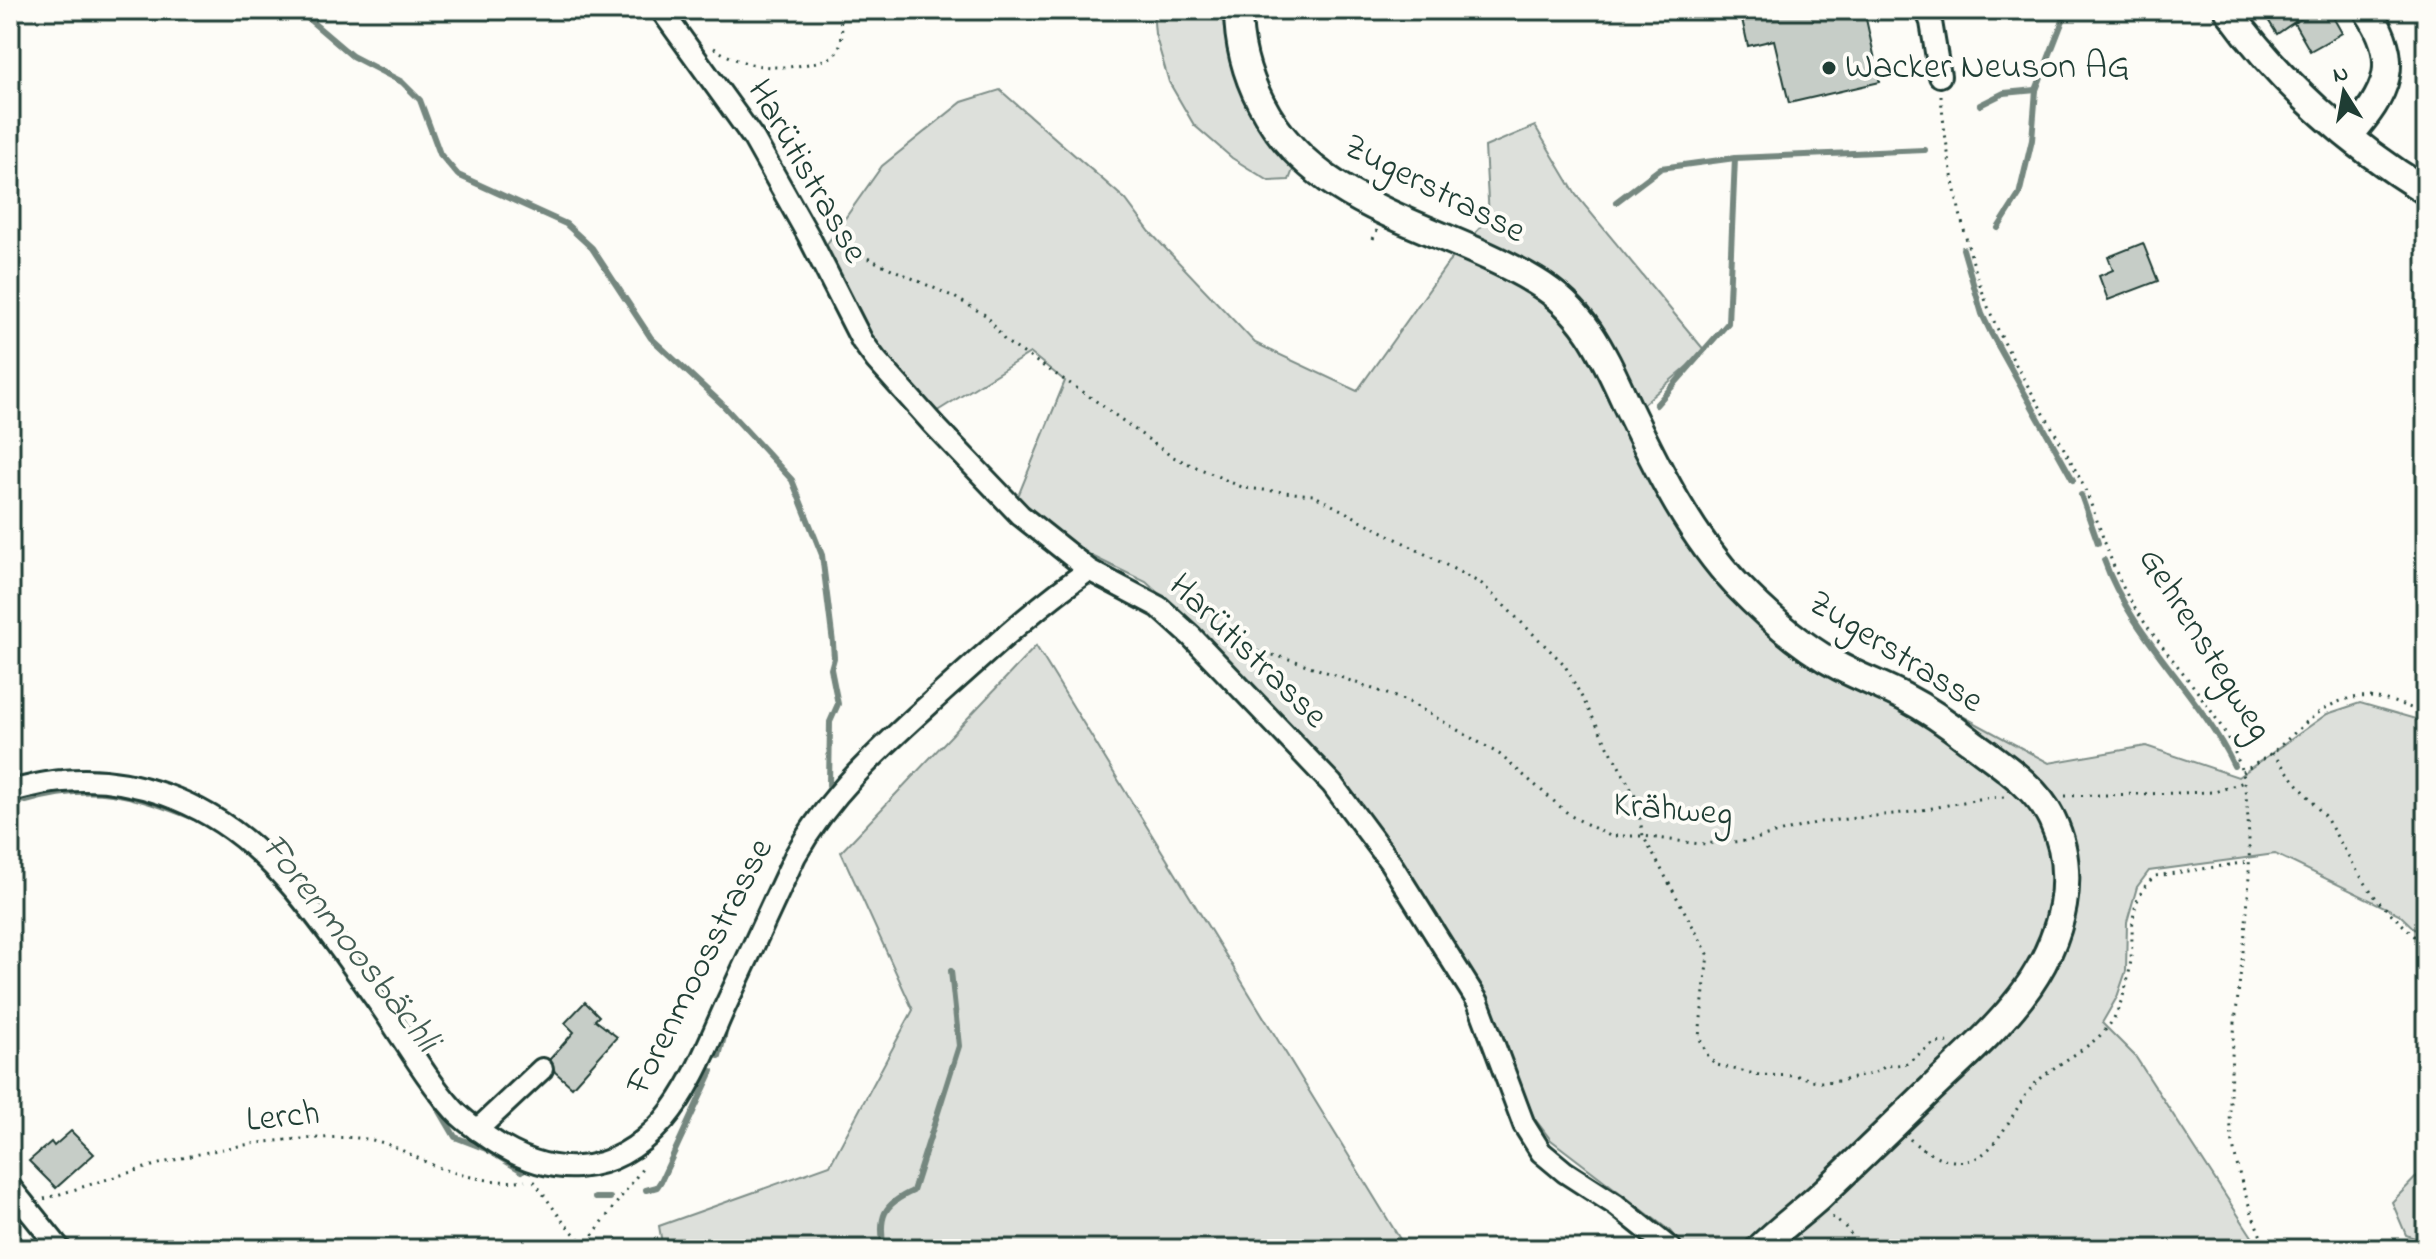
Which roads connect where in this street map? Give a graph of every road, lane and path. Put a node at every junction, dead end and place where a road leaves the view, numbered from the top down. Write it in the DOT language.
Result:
graph roads {
  1 [pos="661,10"];
  2 [pos="837,10"];
  3 [pos="1238,10"];
  4 [pos="1926,10"];
  5 [pos="2228,10"];
  6 [pos="2367,10"];
  7 [pos="709,44"];
  8 [pos="1940,76"];
  9 [pos="2349,136"];
  10 [pos="2426,191"];
  11 [pos="808,235"];
  12 [pos="1089,570"];
  13 [pos="1191,636"];
  14 [pos="2426,713"];
  15 [pos="2272,753"];
  16 [pos="2242,772"];
  17 [pos="2244,782"];
  18 [pos="10,791"];
  19 [pos="2037,797"];
  20 [pos="1643,836"];
  21 [pos="2249,862"];
  22 [pos="2426,947"];
  23 [pos="1970,1052"];
  24 [pos="542,1069"];
  25 [pos="1895,1124"];
  26 [pos="477,1130"];
  27 [pos="646,1162"];
  28 [pos="10,1187"];
  29 [pos="1814,1201"];
  30 [pos="26,1206"];
  31 [pos="587,1247"];
  32 [pos="60,1249"];
  33 [pos="1671,1249"];
  34 [pos="1759,1249"];
  35 [pos="1862,1249"];
  36 [pos="2266,1249"];
  1 -- 11 [label="street, Harütistrasse"];
  2 -- 7 [label="path"];
  3 -- 19 [label="main road, Zugerstrasse"];
  4 -- 8 [label="street"];
  5 -- 9 [label="main road"];
  6 -- 9 [label="main road"];
  8 -- 16 [label="path, Gehrenstegweg"];
  9 -- 10 [label="main road"];
  11 -- 12 [label="street, Harütistrasse"];
  11 -- 20 [label="path"];
  12 -- 13 [label="street, Harütistrasse"];
  12 -- 26 [label="street, Forenmoosstrasse"];
  13 -- 20 [label="path, Krähweg"];
  13 -- 33 [label="street, Harütistrasse"];
  14 -- 15 [label="path"];
  15 -- 16 [label="path"];
  15 -- 22 [label="path"];
  16 -- 17 [label="path, Gehrenstegweg"];
  17 -- 19 [label="path, Krähweg"];
  17 -- 21 [label="path, Gehrenstegweg"];
  18 -- 26 [label="street, Forenmoosstrasse"];
  19 -- 20 [label="path, Krähweg"];
  19 -- 23 [label="main road, Zugerstrasse"];
  20 -- 23 [label="path"];
  21 -- 25 [label="path"];
  21 -- 36 [label="path, Gehrenstegweg"];
  23 -- 25 [label="main road, Zugerstrasse"];
  24 -- 26 [label="street"];
  25 -- 29 [label="main road, Zugerstrasse"];
  27 -- 31 [label="path"];
  28 -- 30 [label="street"];
  29 -- 34 [label="main road, Zugerstrasse"];
  29 -- 35 [label="path"];
  30 -- 31 [label="path, Lerch"];
  30 -- 32 [label="street"];
}
